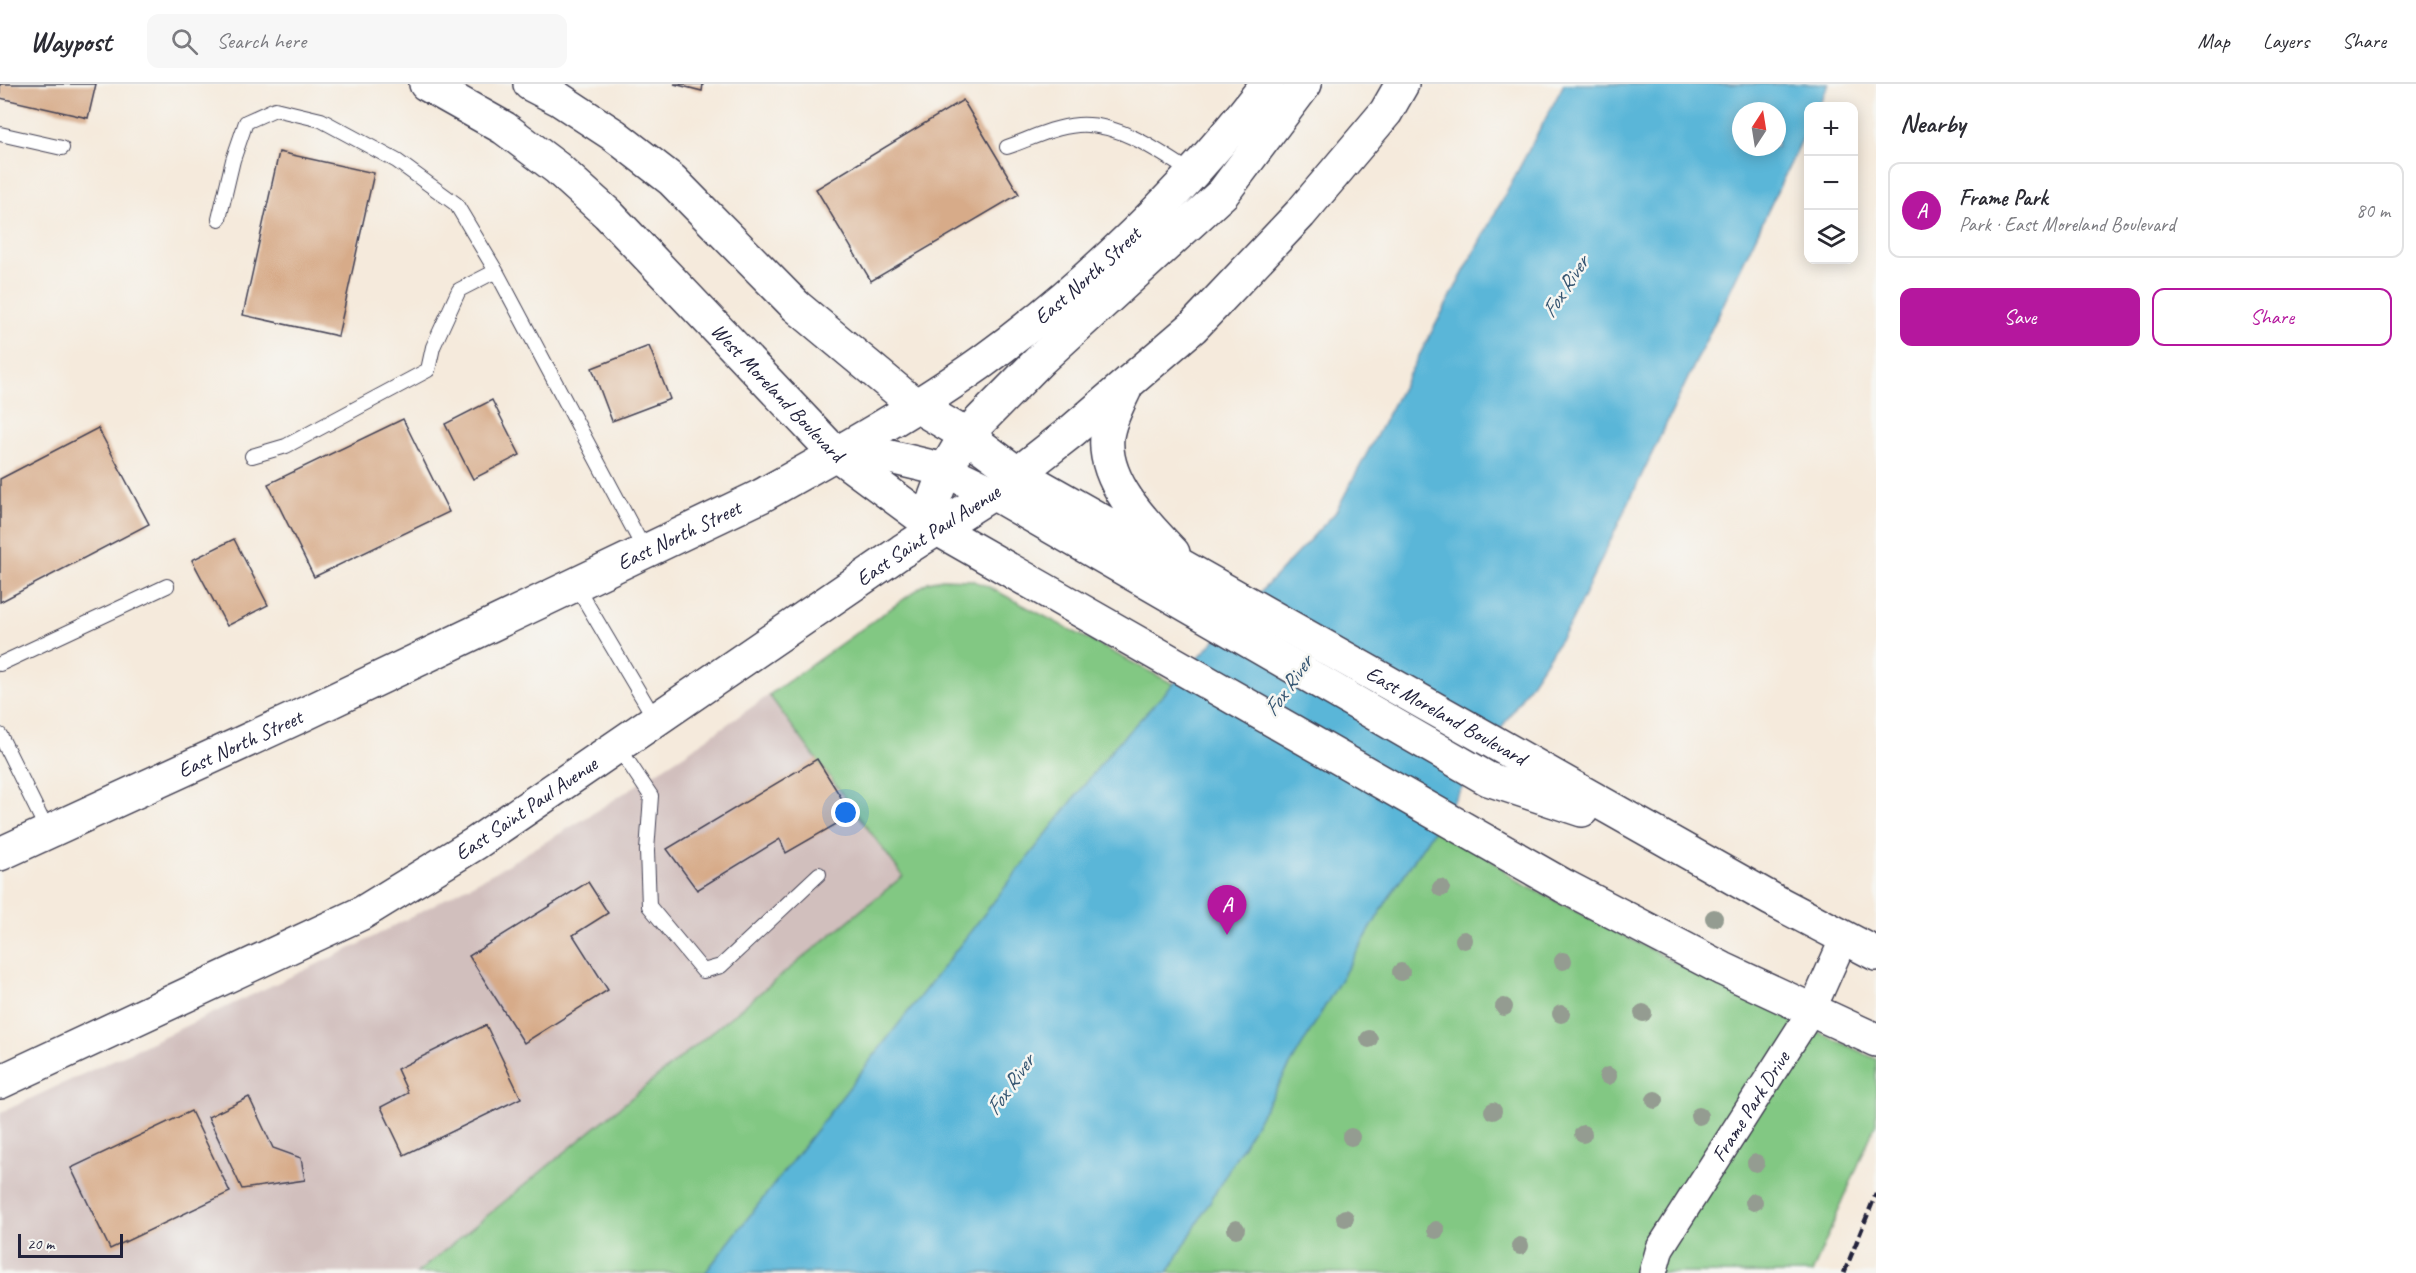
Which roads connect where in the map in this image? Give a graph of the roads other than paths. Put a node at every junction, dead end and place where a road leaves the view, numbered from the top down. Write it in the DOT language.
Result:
graph roads {
  1 [pos="426,84"];
  2 [pos="530,84"];
  3 [pos="1267,84"];
  4 [pos="1305,84"];
  5 [pos="1402,84"];
  6 [pos="0,134"];
  7 [pos="1007,147"];
  8 [pos="62,148"];
  9 [pos="1193,174"];
  10 [pos="219,219"];
  11 [pos="496,271"];
  12 [pos="1129,382"];
  13 [pos="915,405"];
  14 [pos="966,435"];
  15 [pos="836,454"];
  16 [pos="252,456"];
  17 [pos="945,470"];
  18 [pos="1005,483"];
  19 [pos="936,528"];
  20 [pos="645,551"];
  21 [pos="575,584"];
  22 [pos="167,586"];
  23 [pos="1191,591"];
  24 [pos="0,664"];
  25 [pos="655,719"];
  26 [pos="0,735"];
  27 [pos="617,745"];
  28 [pos="48,832"];
  29 [pos="1652,832"];
  30 [pos="0,854"];
  31 [pos="819,874"];
  32 [pos="1844,938"];
  33 [pos="1876,954"];
  34 [pos="1812,1010"];
  35 [pos="1876,1040"];
  36 [pos="0,1082"];
  37 [pos="1653,1273"];
  1 -- 15 [label="main road, West Moreland Boulevard"];
  2 -- 13 [label="main road"];
  3 -- 9 [label="main road, East North Street"];
  4 -- 14 [label="main road"];
  5 -- 12 [label="main road"];
  6 -- 8 [label="lane"];
  7 -- 9 [label="lane"];
  9 -- 13 [label="main road, East North Street"];
  10 -- 11 [label="lane"];
  11 -- 16 [label="lane"];
  11 -- 20 [label="lane"];
  12 -- 18 [label="main road"];
  12 -- 23 [label="main road"];
  13 -- 14 [label="main road"];
  13 -- 15 [label="main road, East North Street"];
  14 -- 17 [label="main road"];
  14 -- 18 [label="main road"];
  15 -- 17 [label="main road"];
  15 -- 19 [label="main road, West Moreland Boulevard"];
  15 -- 20 [label="main road, East North Street"];
  17 -- 18 [label="main road"];
  17 -- 19 [label="main road"];
  18 -- 19 [label="main road, East Saint Paul Avenue"];
  18 -- 23 [label="main road, East Moreland Boulevard"];
  19 -- 25 [label="main road, East Saint Paul Avenue"];
  19 -- 34 [label="main road, West Moreland Boulevard"];
  20 -- 21 [label="main road, East North Street"];
  21 -- 25 [label="lane"];
  21 -- 28 [label="main road, East North Street"];
  22 -- 24 [label="lane"];
  23 -- 29 [label="main road, East Moreland Boulevard"];
  23 -- 29 [label="main road"];
  25 -- 27 [label="main road, East Saint Paul Avenue"];
  26 -- 28 [label="lane"];
  27 -- 31 [label="lane"];
  27 -- 36 [label="main road, East Saint Paul Avenue"];
  28 -- 30 [label="main road, East North Street"];
  29 -- 32 [label="main road, East Moreland Boulevard"];
  32 -- 33 [label="main road, East Moreland Boulevard"];
  32 -- 34 [label="street, Frame Park Drive"];
  34 -- 35 [label="main road"];
  34 -- 37 [label="street, Frame Park Drive"];
}
